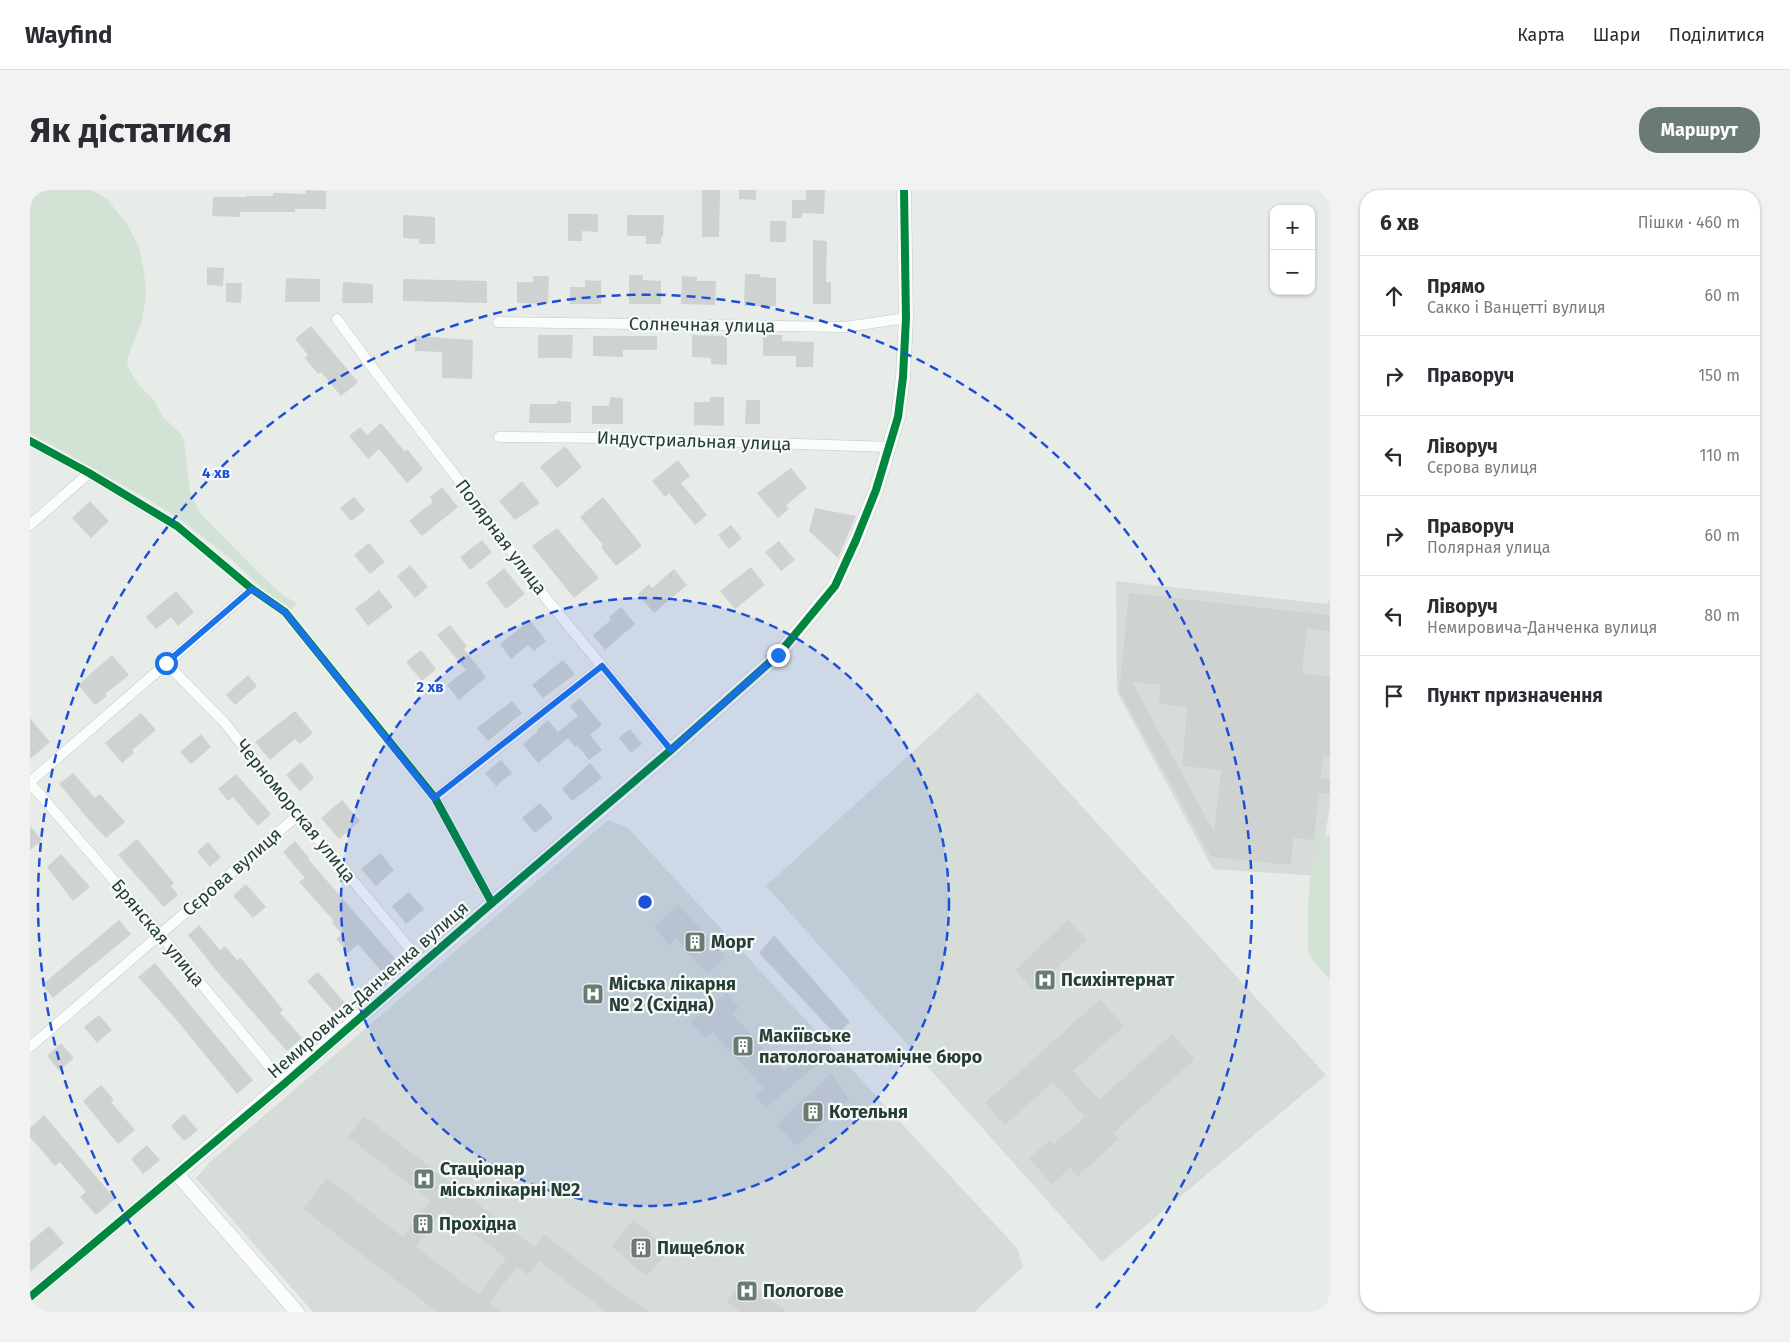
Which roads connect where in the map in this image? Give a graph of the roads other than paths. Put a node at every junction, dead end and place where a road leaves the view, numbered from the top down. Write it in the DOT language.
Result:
graph roads {
  1 [pos="904,190"];
  2 [pos="906,318"];
  3 [pos="337,319"];
  4 [pos="498,322"];
  5 [pos="499,437"];
  6 [pos="30,441"];
  7 [pos="890,447"];
  8 [pos="89,473"];
  9 [pos="30,525"];
  10 [pos="252,589"];
  11 [pos="166,663"];
  12 [pos="602,666"];
  13 [pos="671,750"];
  14 [pos="30,782"];
  15 [pos="434,798"];
  16 [pos="298,815"];
  17 [pos="492,903"];
  18 [pos="160,934"];
  19 [pos="422,963"];
  20 [pos="30,1047"];
  21 [pos="284,1084"];
  22 [pos="177,1174"];
  23 [pos="30,1298"];
  24 [pos="298,1312"];
  1 -- 2 [label="street, Немировича-Данченка вулиця"];
  2 -- 4 [label="street, Солнечная улица"];
  2 -- 7 [label="street, Немировича-Данченка вулиця"];
  3 -- 12 [label="street, Полярная улица"];
  5 -- 7 [label="street, Индустриальная улица"];
  6 -- 8 [label="street"];
  7 -- 13 [label="street, Немировича-Данченка вулиця"];
  8 -- 9 [label="street"];
  8 -- 10 [label="street"];
  10 -- 11 [label="street"];
  10 -- 15 [label="street"];
  11 -- 14 [label="street"];
  11 -- 16 [label="street, Черноморская улица"];
  12 -- 13 [label="street, Полярная улица"];
  12 -- 15 [label="street"];
  13 -- 17 [label="street, Немировича-Данченка вулиця"];
  14 -- 18 [label="street, Брянская улица"];
  15 -- 17 [label="street"];
  16 -- 18 [label="street, Сєрова вулиця"];
  16 -- 19 [label="street, Черноморская улица"];
  17 -- 19 [label="street, Немировича-Данченка вулиця"];
  18 -- 20 [label="street, Сєрова вулиця"];
  18 -- 21 [label="street, Брянская улица"];
  19 -- 21 [label="street, Немировича-Данченка вулиця"];
  21 -- 22 [label="street, Немировича-Данченка вулиця"];
  22 -- 23 [label="street, Немировича-Данченка вулиця"];
  22 -- 24 [label="street"];
}
